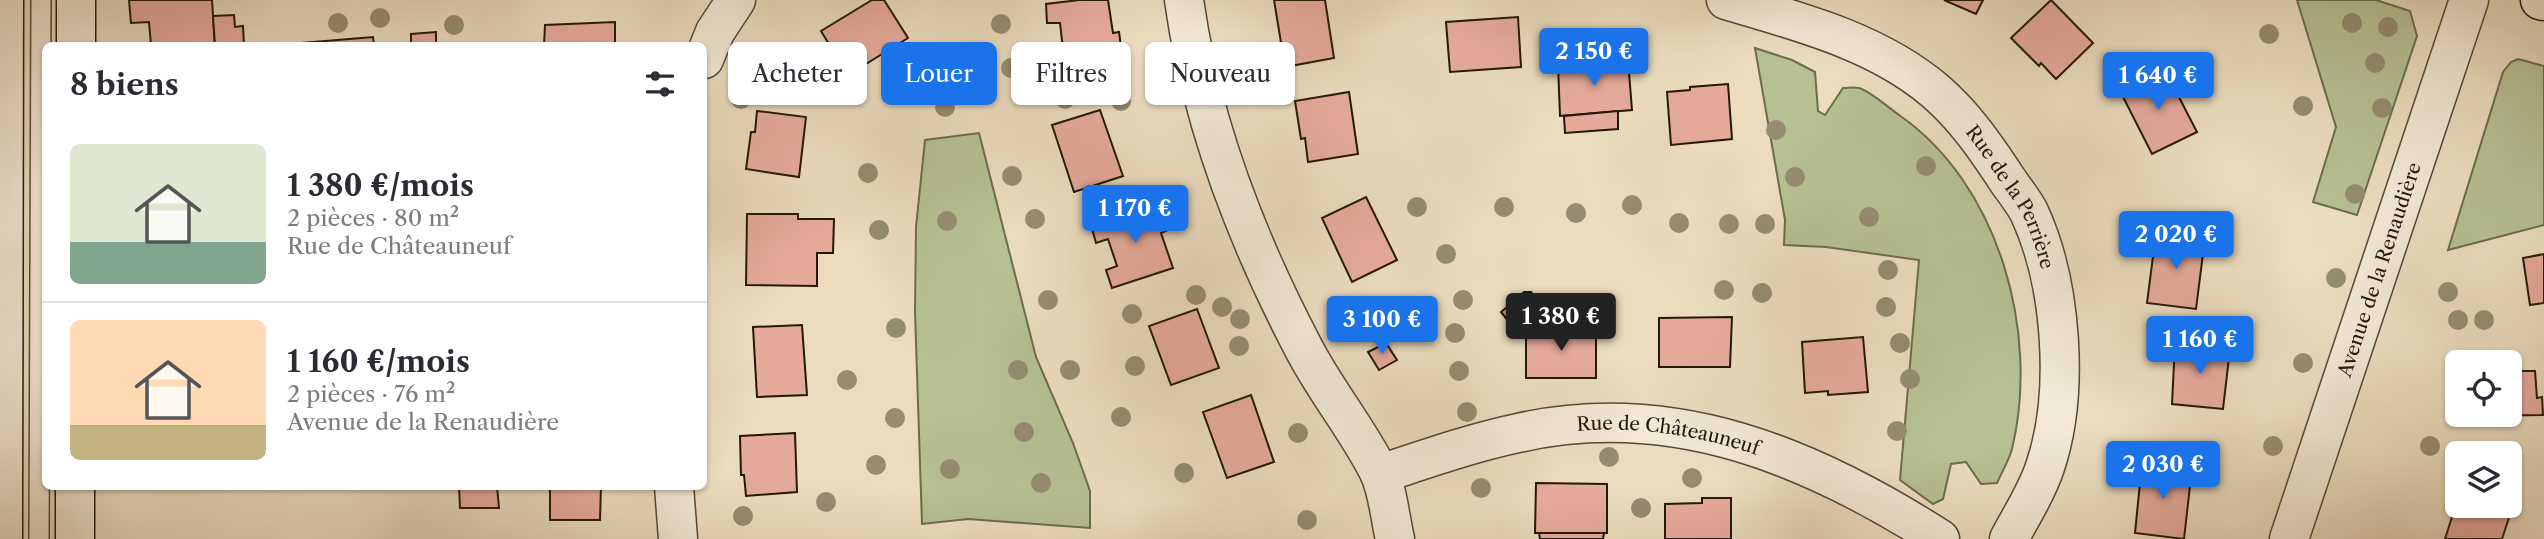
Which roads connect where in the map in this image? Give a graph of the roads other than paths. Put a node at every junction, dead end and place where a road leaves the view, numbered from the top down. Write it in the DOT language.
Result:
graph roads {
  1 [pos="4,0"];
  2 [pos="41,0"];
  3 [pos="76,0"];
  4 [pos="736,0"];
  5 [pos="1184,0"];
  6 [pos="1726,0"];
  7 [pos="2469,0"];
  8 [pos="76,42"];
  9 [pos="707,52"];
  10 [pos="1380,474"];
  11 [pos="75,490"];
  12 [pos="674,490"];
  13 [pos="3,539"];
  14 [pos="40,539"];
  15 [pos="75,539"];
  16 [pos="678,539"];
  17 [pos="1395,539"];
  18 [pos="1940,539"];
  19 [pos="2010,539"];
  20 [pos="2289,539"];
  1 -- 13 [label="street"];
  2 -- 14 [label="lane"];
  3 -- 8 [label="street"];
  4 -- 9 [label="street"];
  5 -- 10 [label="street"];
  6 -- 19 [label="street, Rue de la Perrière"];
  7 -- 20 [label="street, Avenue de la Renaudière"];
  10 -- 17 [label="street"];
  10 -- 18 [label="street, Rue de Châteauneuf"];
  11 -- 15 [label="street"];
  12 -- 16 [label="street"];
}
